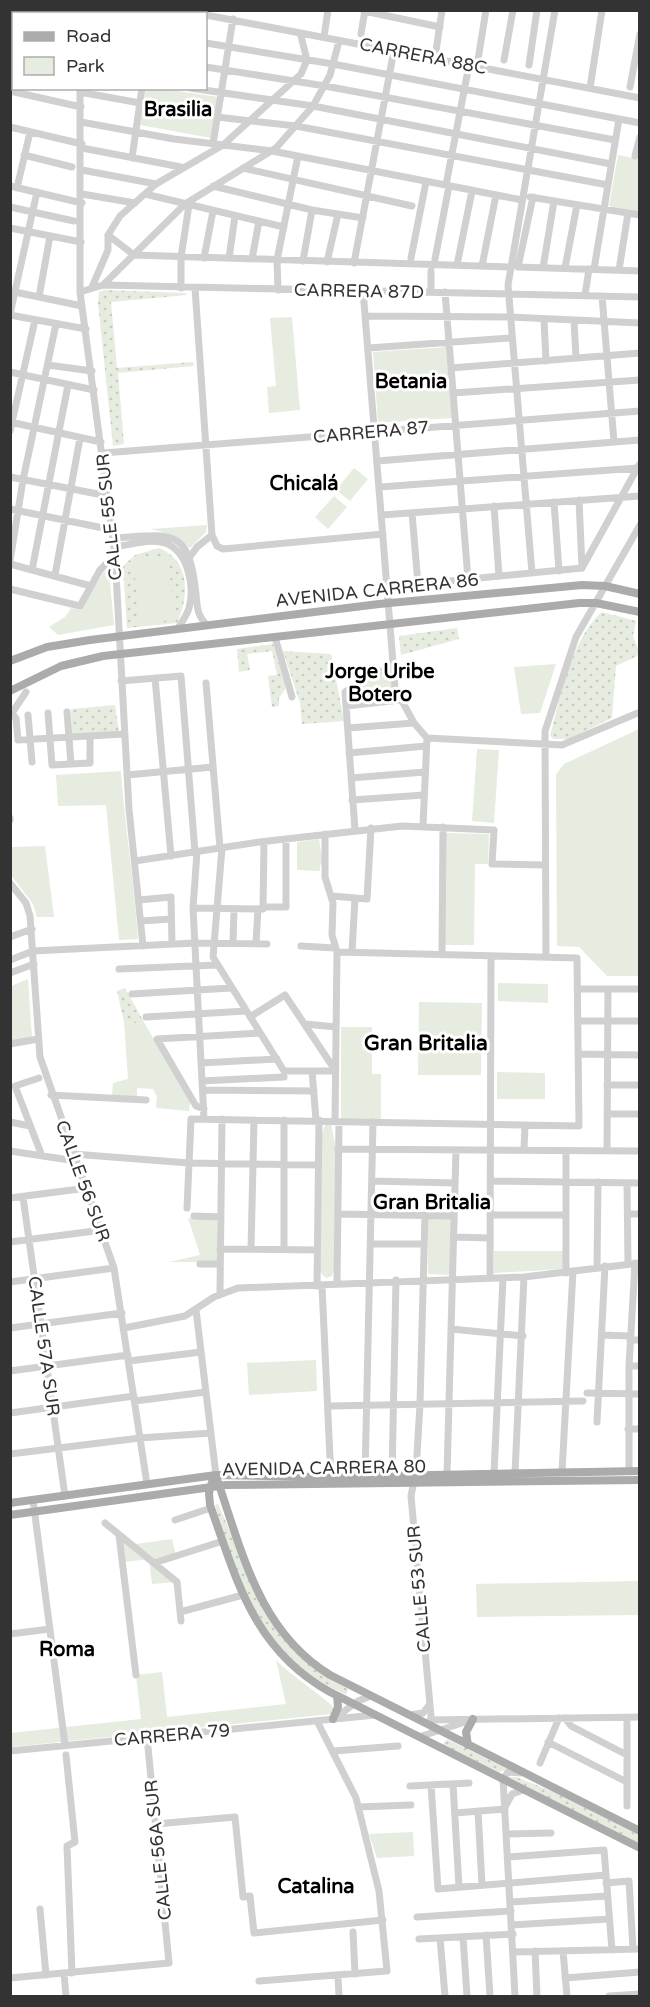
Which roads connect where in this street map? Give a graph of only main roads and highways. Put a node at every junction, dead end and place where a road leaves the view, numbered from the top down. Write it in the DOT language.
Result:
graph roads {
  1 [pos="639,594"];
  2 [pos="639,612"];
  3 [pos="10,662"];
  4 [pos="10,691"];
  5 [pos="562,1470"];
  6 [pos="639,1471"];
  7 [pos="216,1475"];
  8 [pos="414,1479"];
  9 [pos="639,1480"];
  10 [pos="331,1481"];
  11 [pos="562,1482"];
  12 [pos="214,1486"];
  13 [pos="193,1488"];
  14 [pos="10,1503"];
  15 [pos="211,1506"];
  16 [pos="10,1515"];
  17 [pos="337,1696"];
  18 [pos="333,1719"];
  19 [pos="473,1719"];
  20 [pos="468,1745"];
  21 [pos="639,1831"];
  22 [pos="639,1848"];
  1 -- 3 [label="main road, AVENIDA CARRERA 86"];
  2 -- 4 [label="main road, AVENIDA CARRERA 86"];
  5 -- 6 [label="main road, AVENIDA CARRERA 80"];
  5 -- 8 [label="main road, AVENIDA CARRERA 80"];
  5 -- 11 [label="main road"];
  7 -- 10 [label="main road, AVENIDA CARRERA 80"];
  7 -- 12 [label="main road"];
  7 -- 14 [label="main road, AVENIDA CARRERA 80"];
  8 -- 10 [label="main road, AVENIDA CARRERA 80"];
  8 -- 10 [label="main road, AVENIDA CARRERA 80"];
  8 -- 11 [label="main road, AVENIDA CARRERA 80"];
  9 -- 11 [label="main road, AVENIDA CARRERA 80"];
  10 -- 12 [label="main road, AVENIDA CARRERA 80"];
  12 -- 13 [label="main road, AVENIDA CARRERA 80"];
  12 -- 15 [label="main road"];
  12 -- 20 [label="main road"];
  13 -- 15 [label="main road"];
  13 -- 16 [label="main road, AVENIDA CARRERA 80"];
  15 -- 17 [label="main road"];
  17 -- 18 [label="main road"];
  17 -- 22 [label="main road"];
  19 -- 20 [label="main road"];
  20 -- 21 [label="main road"];
}
